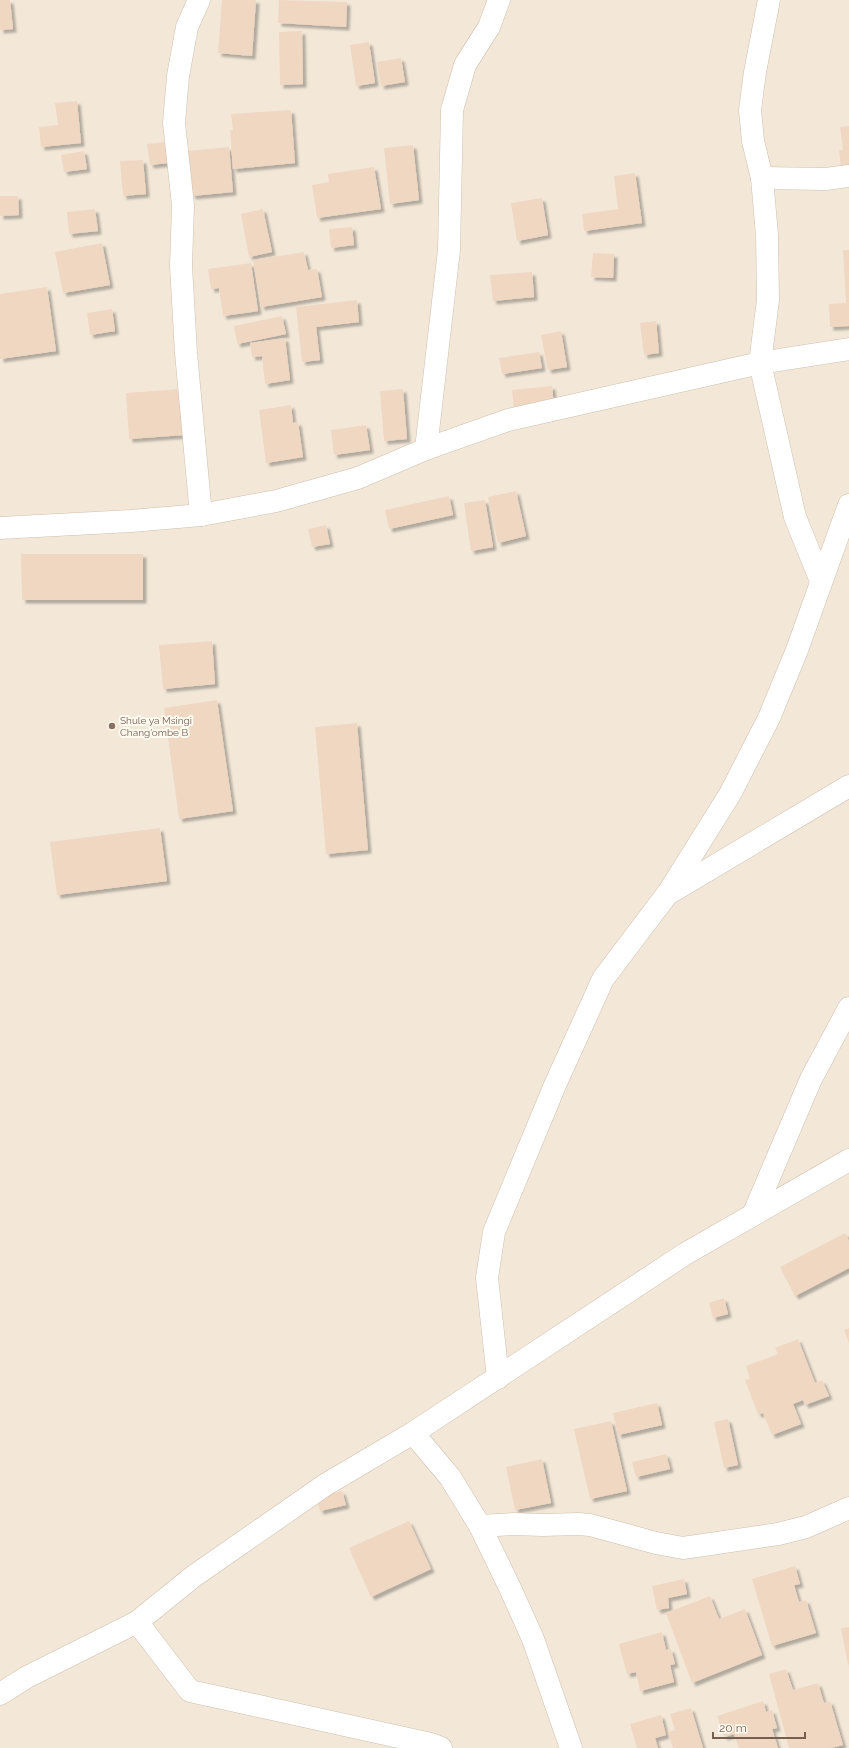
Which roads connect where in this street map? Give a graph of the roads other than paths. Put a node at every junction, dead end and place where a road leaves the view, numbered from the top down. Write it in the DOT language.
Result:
graph roads {
  1 [pos="198,0"];
  2 [pos="499,0"];
  3 [pos="769,0"];
  4 [pos="849,176"];
  5 [pos="762,178"];
  6 [pos="849,349"];
  7 [pos="760,363"];
  8 [pos="426,449"];
  9 [pos="849,505"];
  10 [pos="200,515"];
  11 [pos="0,528"];
  12 [pos="821,580"];
  13 [pos="849,786"];
  14 [pos="668,893"];
  15 [pos="849,1008"];
  16 [pos="849,1160"];
  17 [pos="753,1215"];
  18 [pos="498,1378"];
  19 [pos="413,1433"];
  20 [pos="849,1508"];
  21 [pos="480,1526"];
  22 [pos="137,1622"];
  23 [pos="0,1694"];
  24 [pos="441,1748"];
  25 [pos="571,1748"];
  1 -- 10 [label="street"];
  2 -- 8 [label="street"];
  3 -- 5 [label="street"];
  4 -- 5 [label="street"];
  5 -- 7 [label="street"];
  6 -- 7 [label="street"];
  7 -- 8 [label="street"];
  7 -- 12 [label="street"];
  8 -- 10 [label="street"];
  9 -- 12 [label="street"];
  10 -- 11 [label="street"];
  12 -- 14 [label="street"];
  13 -- 14 [label="street"];
  14 -- 18 [label="street"];
  15 -- 17 [label="street"];
  16 -- 17 [label="street"];
  17 -- 18 [label="street"];
  18 -- 19 [label="street"];
  19 -- 21 [label="street"];
  19 -- 22 [label="street"];
  20 -- 21 [label="street"];
  21 -- 25 [label="street"];
  22 -- 23 [label="street"];
  22 -- 24 [label="street"];
}
